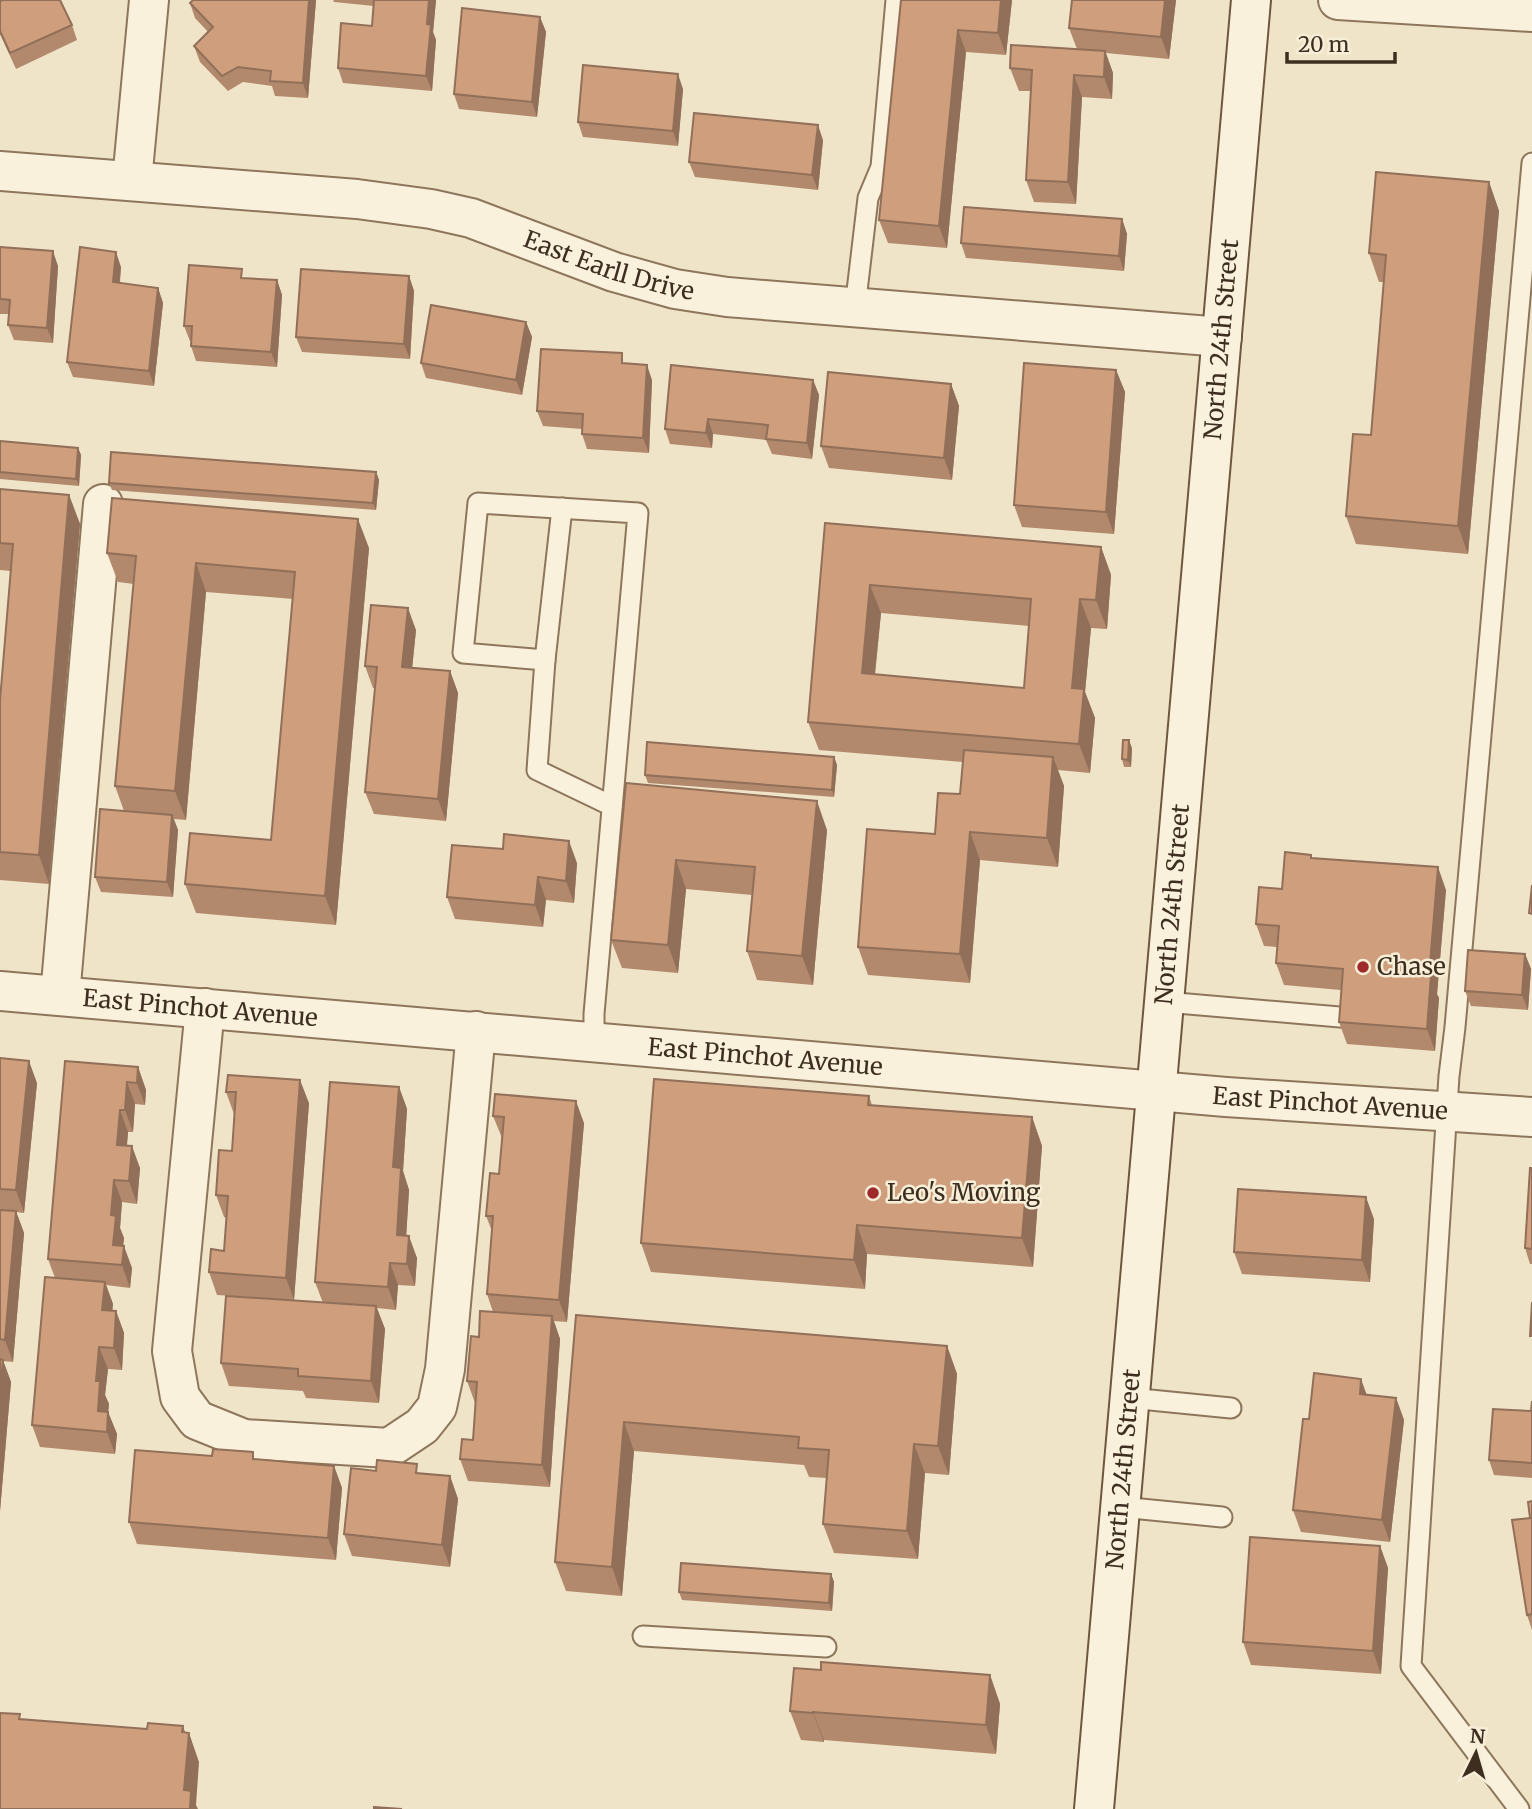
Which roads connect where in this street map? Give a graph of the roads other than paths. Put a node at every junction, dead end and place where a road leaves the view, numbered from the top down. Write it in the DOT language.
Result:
graph roads {
  1 [pos="149,0"];
  2 [pos="895,0"];
  3 [pos="1251,0"];
  4 [pos="1338,0"];
  5 [pos="1532,12"];
  6 [pos="1532,163"];
  7 [pos="0,172"];
  8 [pos="132,181"];
  9 [pos="855,308"];
  10 [pos="1525,320"];
  11 [pos="1222,337"];
  12 [pos="64,501"];
  13 [pos="103,504"];
  14 [pos="143,507"];
  15 [pos="562,508"];
  16 [pos="545,660"];
  17 [pos="612,806"];
  18 [pos="0,991"];
  19 [pos="60,996"];
  20 [pos="1165,1002"];
  21 [pos="205,1008"];
  22 [pos="1375,1020"];
  23 [pos="476,1031"];
  24 [pos="593,1042"];
  25 [pos="1157,1090"];
  26 [pos="1447,1112"];
  27 [pos="1532,1117"];
  28 [pos="1130,1398"];
  29 [pos="1231,1408"];
  30 [pos="1121,1507"];
  31 [pos="1222,1517"];
  32 [pos="643,1636"];
  33 [pos="826,1647"];
  34 [pos="1094,1809"];
  35 [pos="1519,1809"];
  1 -- 8 [label="street"];
  2 -- 9 [label="lane"];
  3 -- 11 [label="street, North 24th Street"];
  4 -- 5 [label="street"];
  6 -- 10 [label="lane"];
  7 -- 8 [label="street, East Earll Drive"];
  8 -- 9 [label="street, East Earll Drive"];
  9 -- 11 [label="street, East Earll Drive"];
  10 -- 26 [label="lane"];
  11 -- 20 [label="street, North 24th Street"];
  12 -- 13 [label="street"];
  13 -- 14 [label="street"];
  13 -- 19 [label="street"];
  15 -- 16 [label="lane"];
  15 -- 16 [label="lane"];
  15 -- 17 [label="lane"];
  16 -- 17 [label="lane"];
  17 -- 24 [label="lane"];
  18 -- 19 [label="street, East Pinchot Avenue"];
  19 -- 21 [label="street, East Pinchot Avenue"];
  20 -- 22 [label="lane"];
  20 -- 25 [label="street, North 24th Street"];
  21 -- 23 [label="street, East Pinchot Avenue"];
  21 -- 23 [label="street"];
  23 -- 24 [label="street, East Pinchot Avenue"];
  24 -- 25 [label="street, East Pinchot Avenue"];
  25 -- 26 [label="street, East Pinchot Avenue"];
  25 -- 28 [label="street, North 24th Street"];
  26 -- 27 [label="street, East Pinchot Avenue"];
  26 -- 35 [label="lane"];
  28 -- 29 [label="lane"];
  28 -- 30 [label="street, North 24th Street"];
  30 -- 31 [label="lane"];
  30 -- 34 [label="street, North 24th Street"];
  32 -- 33 [label="lane"];
}
